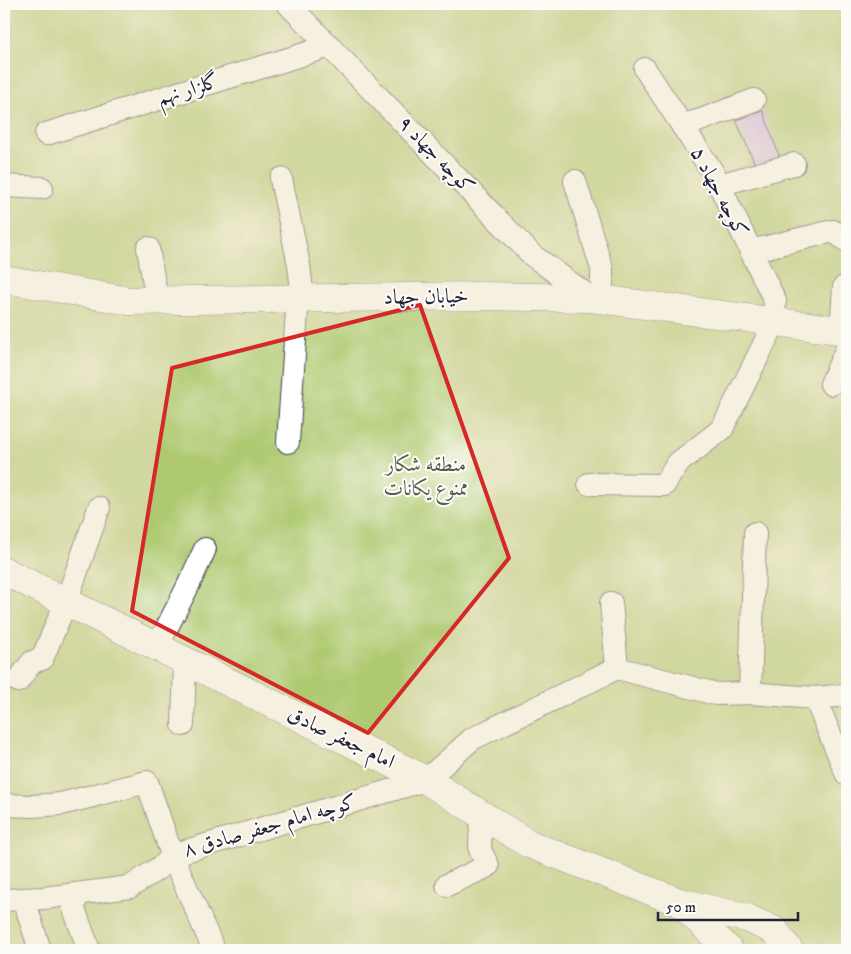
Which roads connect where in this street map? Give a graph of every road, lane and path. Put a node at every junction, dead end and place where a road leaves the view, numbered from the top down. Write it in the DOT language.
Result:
graph roads {
  1 [pos="288,4"];
  2 [pos="330,46"];
  3 [pos="645,69"];
  4 [pos="754,100"];
  5 [pos="682,125"];
  6 [pos="46,134"];
  7 [pos="794,164"];
  8 [pos="281,179"];
  9 [pos="575,181"];
  10 [pos="718,184"];
  11 [pos="4,186"];
  12 [pos="42,188"];
  13 [pos="847,241"];
  14 [pos="148,248"];
  15 [pos="751,251"];
  16 [pos="4,279"];
  17 [pos="844,287"];
  18 [pos="303,298"];
  19 [pos="596,299"];
  20 [pos="157,300"];
  21 [pos="773,321"];
  22 [pos="845,336"];
  23 [pos="831,384"];
  24 [pos="288,442"];
  25 [pos="589,484"];
  26 [pos="99,508"];
  27 [pos="756,533"];
  28 [pos="205,549"];
  29 [pos="4,571"];
  30 [pos="66,602"];
  31 [pos="611,604"];
  32 [pos="157,646"];
  33 [pos="185,661"];
  34 [pos="617,668"];
  35 [pos="18,681"];
  36 [pos="750,693"];
  37 [pos="847,695"];
  38 [pos="815,698"];
  39 [pos="183,725"];
  40 [pos="847,775"];
  41 [pos="426,780"];
  42 [pos="4,805"];
  43 [pos="481,814"];
  44 [pos="172,855"];
  45 [pos="447,885"];
  46 [pos="76,894"];
  47 [pos="14,900"];
  48 [pos="679,902"];
  49 [pos="747,918"];
  50 [pos="727,949"];
  51 [pos="40,950"];
  52 [pos="88,950"];
  53 [pos="214,950"];
  54 [pos="790,950"];
  1 -- 2 [label="street, کوچه جهاد ۹"];
  2 -- 6 [label="street, گلزار نهم"];
  2 -- 19 [label="street, کوچه جهاد ۹"];
  3 -- 5 [label="street, کوچه جهاد ۵"];
  4 -- 5 [label="street"];
  5 -- 10 [label="street, کوچه جهاد ۵"];
  7 -- 10 [label="street"];
  8 -- 18 [label="street"];
  9 -- 19 [label="street"];
  10 -- 15 [label="street, کوچه جهاد ۵"];
  11 -- 12 [label="street"];
  13 -- 15 [label="street"];
  14 -- 20 [label="street"];
  15 -- 21 [label="street, کوچه جهاد ۵"];
  16 -- 20 [label="main road, خیابان جهاد"];
  17 -- 22 [label="street"];
  18 -- 19 [label="main road, خیابان جهاد"];
  18 -- 20 [label="main road, خیابان جهاد"];
  18 -- 24 [label="street"];
  19 -- 21 [label="main road, خیابان جهاد"];
  21 -- 22 [label="main road, خیابان جهاد"];
  21 -- 25 [label="street"];
  22 -- 23 [label="street"];
  26 -- 30 [label="street"];
  27 -- 36 [label="street"];
  28 -- 32 [label="street"];
  29 -- 30 [label="main road, امام جعفر صادق"];
  30 -- 32 [label="main road, امام جعفر صادق"];
  30 -- 35 [label="street"];
  31 -- 34 [label="street"];
  32 -- 33 [label="main road, امام جعفر صادق"];
  33 -- 39 [label="street"];
  33 -- 41 [label="main road, امام جعفر صادق"];
  34 -- 36 [label="street"];
  34 -- 41 [label="street"];
  36 -- 38 [label="street"];
  37 -- 38 [label="street"];
  38 -- 40 [label="street"];
  41 -- 43 [label="main road, امام جعفر صادق"];
  41 -- 44 [label="street, کوچه امام جعفر صادق ۸"];
  42 -- 44 [label="street"];
  43 -- 45 [label="street"];
  43 -- 48 [label="main road, امام جعفر صادق"];
  44 -- 46 [label="street, کوچه امام جعفر صادق ۸"];
  44 -- 53 [label="street"];
  46 -- 47 [label="street, کوچه امام جعفر صادق ۸"];
  46 -- 52 [label="street"];
  47 -- 51 [label="street"];
  48 -- 49 [label="main road"];
  48 -- 50 [label="main road"];
  49 -- 50 [label="main road"];
  49 -- 54 [label="main road"];
}
